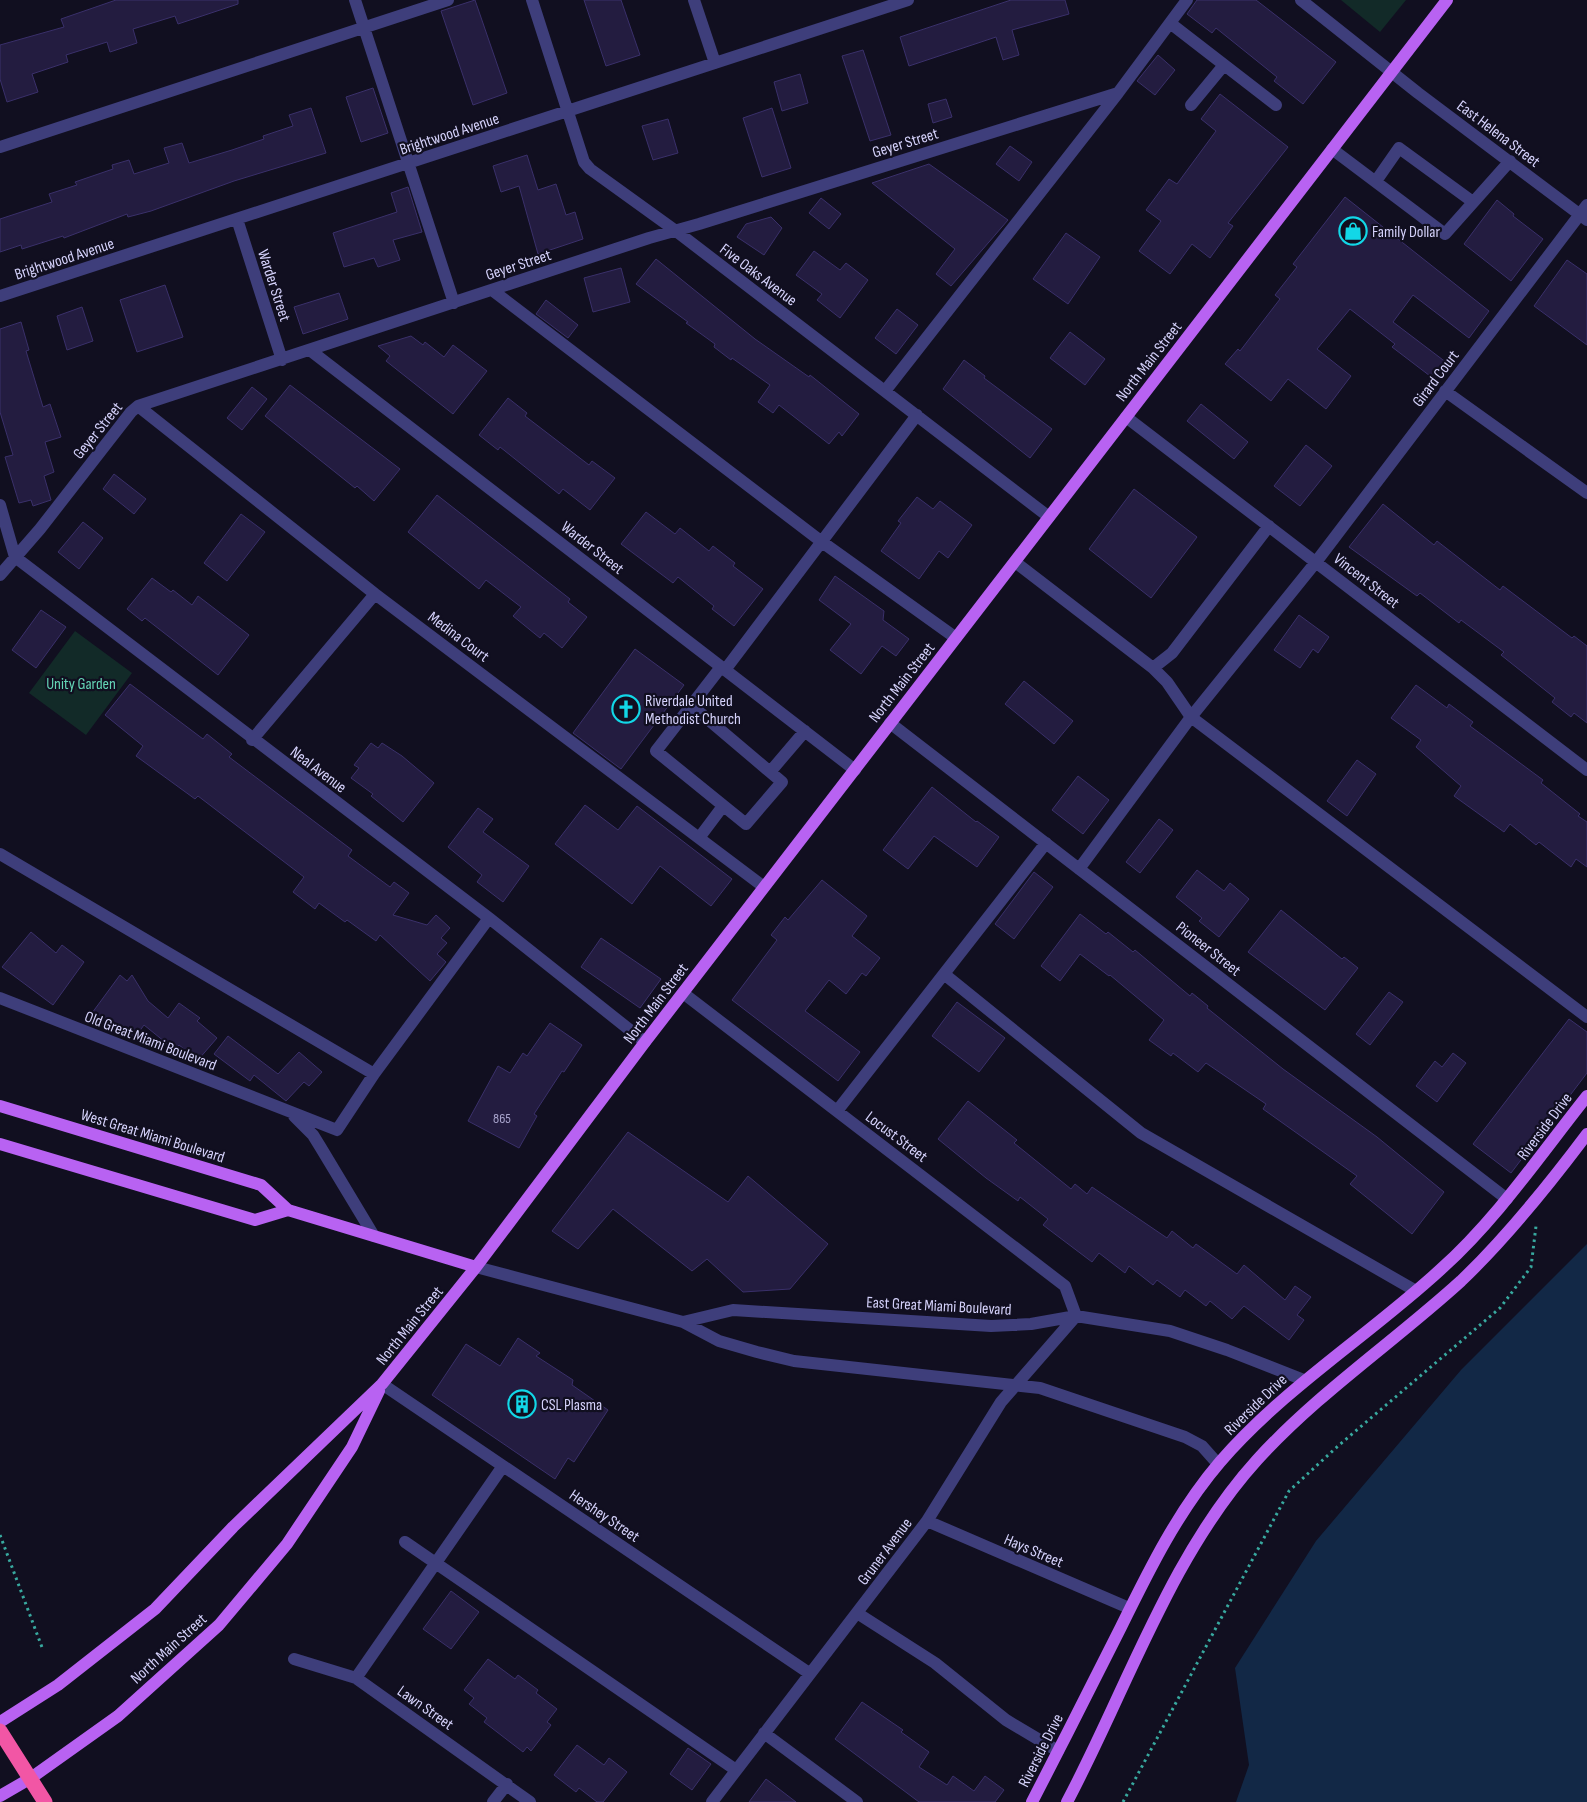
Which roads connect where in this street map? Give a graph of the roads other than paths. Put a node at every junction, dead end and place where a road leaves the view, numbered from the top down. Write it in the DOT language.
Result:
graph roads {
  1 [pos="356,0"];
  2 [pos="448,0"];
  3 [pos="532,0"];
  4 [pos="694,0"];
  5 [pos="908,0"];
  6 [pos="1187,0"];
  7 [pos="1301,0"];
  8 [pos="1447,0"];
  9 [pos="1170,23"];
  10 [pos="364,27"];
  11 [pos="715,63"];
  12 [pos="1224,65"];
  13 [pos="1392,71"];
  14 [pos="1118,93"];
  15 [pos="1191,105"];
  16 [pos="1276,105"];
  17 [pos="568,111"];
  18 [pos="0,147"];
  19 [pos="1332,150"];
  20 [pos="1510,161"];
  21 [pos="409,163"];
  22 [pos="1376,181"];
  23 [pos="1473,202"];
  24 [pos="1585,213"];
  25 [pos="237,219"];
  26 [pos="676,231"];
  27 [pos="492,290"];
  28 [pos="0,296"];
  29 [pos="454,303"];
  30 [pos="311,350"];
  31 [pos="282,360"];
  32 [pos="885,391"];
  33 [pos="1446,391"];
  34 [pos="138,406"];
  35 [pos="917,415"];
  36 [pos="1126,417"];
  37 [pos="1587,493"];
  38 [pos="0,505"];
  39 [pos="1050,517"];
  40 [pos="1269,526"];
  41 [pos="822,542"];
  42 [pos="15,557"];
  43 [pos="1015,562"];
  44 [pos="1316,562"];
  45 [pos="0,574"];
  46 [pos="375,594"];
  47 [pos="956,638"];
  48 [pos="723,668"];
  49 [pos="1153,668"];
  50 [pos="691,705"];
  51 [pos="1191,717"];
  52 [pos="890,723"];
  53 [pos="804,731"];
  54 [pos="252,740"];
  55 [pos="855,770"];
  56 [pos="1587,770"];
  57 [pos="770,772"];
  58 [pos="723,806"];
  59 [pos="699,838"];
  60 [pos="1046,843"];
  61 [pos="0,854"];
  62 [pos="1080,869"];
  63 [pos="764,887"];
  64 [pos="489,918"];
  65 [pos="944,974"];
  66 [pos="683,993"];
  67 [pos="0,998"];
  68 [pos="1587,1017"];
  69 [pos="645,1042"];
  70 [pos="374,1074"];
  71 [pos="1587,1096"];
  72 [pos="0,1106"];
  73 [pos="836,1111"];
  74 [pos="290,1112"];
  75 [pos="1587,1134"];
  76 [pos="0,1144"];
  77 [pos="1507,1199"];
  78 [pos="288,1210"];
  79 [pos="374,1236"];
  80 [pos="476,1268"];
  81 [pos="1416,1291"];
  82 [pos="1076,1316"];
  83 [pos="683,1322"];
  84 [pos="1304,1380"];
  85 [pos="382,1384"];
  86 [pos="1014,1385"];
  87 [pos="1218,1464"];
  88 [pos="503,1466"];
  89 [pos="927,1521"];
  90 [pos="405,1542"];
  91 [pos="435,1564"];
  92 [pos="1129,1608"];
  93 [pos="857,1613"];
  94 [pos="294,1659"];
  95 [pos="809,1673"];
  96 [pos="356,1678"];
  97 [pos="0,1722"];
  98 [pos="0,1730"];
  99 [pos="764,1733"];
  100 [pos="1058,1752"];
  101 [pos="736,1770"];
  102 [pos="31,1778"];
  103 [pos="507,1784"];
  104 [pos="0,1796"];
  105 [pos="46,1802"];
  106 [pos="493,1802"];
  107 [pos="530,1802"];
  108 [pos="712,1802"];
  109 [pos="857,1802"];
  110 [pos="1032,1802"];
  111 [pos="1067,1802"];
  1 -- 10 [label="street"];
  2 -- 10 [label="street"];
  3 -- 17 [label="street, Five Oaks Avenue"];
  4 -- 11 [label="street"];
  5 -- 11 [label="street, Brightwood Avenue"];
  6 -- 9 [label="street"];
  7 -- 13 [label="street, East Helena Street"];
  8 -- 13 [label="main road, North Main Street"];
  9 -- 12 [label="street"];
  9 -- 14 [label="street"];
  10 -- 18 [label="street"];
  10 -- 21 [label="street"];
  11 -- 17 [label="street, Brightwood Avenue"];
  12 -- 15 [label="street"];
  12 -- 16 [label="street"];
  13 -- 19 [label="main road, North Main Street"];
  13 -- 20 [label="street, East Helena Street"];
  14 -- 26 [label="street, Geyer Street"];
  14 -- 32 [label="street"];
  17 -- 21 [label="street, Brightwood Avenue"];
  17 -- 26 [label="street, Five Oaks Avenue"];
  19 -- 22 [label="street"];
  19 -- 36 [label="main road, North Main Street"];
  20 -- 23 [label="street"];
  20 -- 24 [label="street, East Helena Street"];
  21 -- 25 [label="street, Brightwood Avenue"];
  21 -- 29 [label="street"];
  22 -- 23 [label="street"];
  22 -- 23 [label="street"];
  24 -- 33 [label="street, Girard Court"];
  25 -- 28 [label="street, Brightwood Avenue"];
  25 -- 31 [label="street, Warder Street"];
  26 -- 27 [label="street, Geyer Street"];
  26 -- 32 [label="street, Five Oaks Avenue"];
  27 -- 29 [label="street, Geyer Street"];
  27 -- 41 [label="street"];
  29 -- 30 [label="street, Geyer Street"];
  30 -- 31 [label="street, Geyer Street"];
  30 -- 48 [label="street, Warder Street"];
  31 -- 34 [label="street, Geyer Street"];
  32 -- 35 [label="street, Five Oaks Avenue"];
  33 -- 37 [label="street"];
  33 -- 44 [label="street, Girard Court"];
  34 -- 42 [label="street, Geyer Street"];
  34 -- 46 [label="street, Medina Court"];
  35 -- 39 [label="street, Five Oaks Avenue"];
  35 -- 41 [label="street"];
  36 -- 39 [label="main road, North Main Street"];
  36 -- 40 [label="street, Vincent Street"];
  38 -- 42 [label="street"];
  39 -- 43 [label="main road, North Main Street"];
  40 -- 44 [label="street, Vincent Street"];
  40 -- 49 [label="street"];
  41 -- 47 [label="street"];
  41 -- 48 [label="street"];
  42 -- 45 [label="street, Geyer Street"];
  42 -- 54 [label="street, Neal Avenue"];
  43 -- 47 [label="main road, North Main Street"];
  43 -- 49 [label="street"];
  44 -- 51 [label="street, Girard Court"];
  44 -- 56 [label="street, Vincent Street"];
  46 -- 54 [label="street"];
  46 -- 59 [label="street, Medina Court"];
  47 -- 52 [label="main road, North Main Street"];
  48 -- 50 [label="street"];
  48 -- 53 [label="street, Warder Street"];
  49 -- 51 [label="street"];
  50 -- 57 [label="street"];
  50 -- 58 [label="street"];
  51 -- 62 [label="street, Girard Court"];
  51 -- 68 [label="street"];
  52 -- 55 [label="main road, North Main Street"];
  52 -- 60 [label="street, Pioneer Street"];
  53 -- 55 [label="street, Warder Street"];
  53 -- 57 [label="street"];
  54 -- 64 [label="street, Neal Avenue"];
  55 -- 63 [label="main road, North Main Street"];
  57 -- 58 [label="street"];
  58 -- 59 [label="street"];
  59 -- 63 [label="street, Medina Court"];
  60 -- 62 [label="street, Pioneer Street"];
  60 -- 65 [label="street"];
  61 -- 70 [label="street"];
  62 -- 77 [label="street, Pioneer Street"];
  63 -- 66 [label="main road, North Main Street"];
  64 -- 69 [label="street, Neal Avenue"];
  64 -- 70 [label="street"];
  65 -- 73 [label="street"];
  65 -- 81 [label="street"];
  66 -- 69 [label="main road, North Main Street"];
  66 -- 73 [label="street, Locust Street"];
  67 -- 74 [label="street, Old Great Miami Boulevard"];
  69 -- 80 [label="main road, North Main Street"];
  70 -- 74 [label="street, Old Great Miami Boulevard"];
  71 -- 77 [label="main road, Riverside Drive"];
  72 -- 78 [label="main road, West Great Miami Boulevard"];
  73 -- 82 [label="street, Locust Street"];
  74 -- 79 [label="street, Old Great Miami Boulevard"];
  75 -- 111 [label="main road"];
  76 -- 78 [label="main road"];
  77 -- 81 [label="main road, Riverside Drive"];
  78 -- 79 [label="main road, West Great Miami Boulevard"];
  79 -- 80 [label="main road, West Great Miami Boulevard"];
  80 -- 83 [label="street, East Great Miami Boulevard"];
  80 -- 85 [label="main road, North Main Street"];
  81 -- 84 [label="main road, Riverside Drive"];
  82 -- 83 [label="street, East Great Miami Boulevard"];
  82 -- 84 [label="street, East Great Miami Boulevard"];
  82 -- 86 [label="street, Gruner Avenue"];
  83 -- 86 [label="street, East Great Miami Boulevard"];
  84 -- 87 [label="main road, Riverside Drive"];
  85 -- 88 [label="street, Hershey Street"];
  85 -- 97 [label="main road, North Main Street"];
  85 -- 102 [label="main road, North Main Street"];
  86 -- 87 [label="street, East Great Miami Boulevard"];
  86 -- 89 [label="street, Gruner Avenue"];
  87 -- 92 [label="main road, Riverside Drive"];
  88 -- 91 [label="street"];
  88 -- 95 [label="street, Hershey Street"];
  89 -- 92 [label="street, Hays Street"];
  89 -- 93 [label="street, Gruner Avenue"];
  90 -- 91 [label="street"];
  91 -- 96 [label="street"];
  91 -- 101 [label="street"];
  92 -- 100 [label="main road, Riverside Drive"];
  93 -- 95 [label="street, Gruner Avenue"];
  93 -- 100 [label="street"];
  94 -- 96 [label="street, Lawn Street"];
  95 -- 99 [label="street, Gruner Avenue"];
  96 -- 103 [label="street, Lawn Street"];
  98 -- 102 [label="highway"];
  99 -- 101 [label="street, Gruner Avenue"];
  99 -- 109 [label="street"];
  100 -- 110 [label="main road, Riverside Drive"];
  101 -- 108 [label="street, Gruner Avenue"];
  102 -- 104 [label="main road, North Main Street"];
  102 -- 105 [label="highway"];
  103 -- 106 [label="street"];
  103 -- 107 [label="street, Lawn Street"];
}
